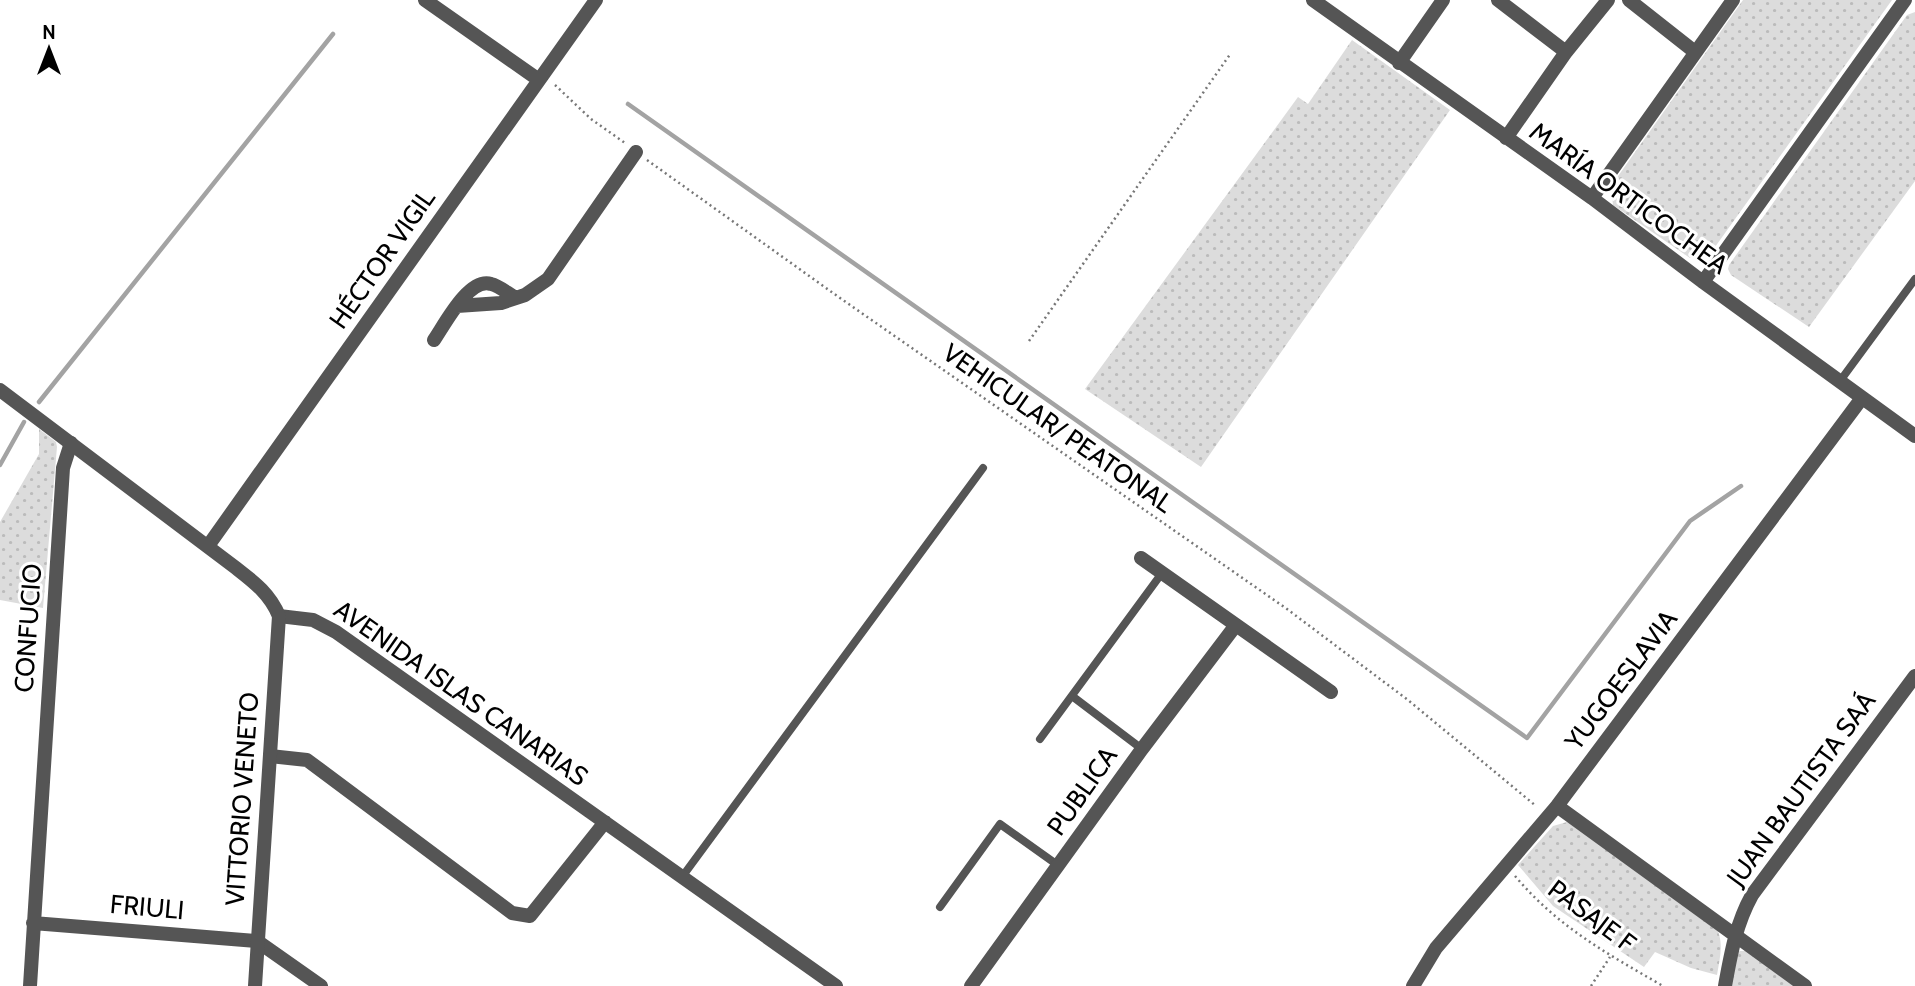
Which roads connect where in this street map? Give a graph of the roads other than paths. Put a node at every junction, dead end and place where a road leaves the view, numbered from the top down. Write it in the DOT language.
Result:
graph roads {
  1 [pos="425,0"];
  2 [pos="596,0"];
  3 [pos="1313,0"];
  4 [pos="1443,0"];
  5 [pos="1498,0"];
  6 [pos="1608,0"];
  7 [pos="1629,0"];
  8 [pos="1733,0"];
  9 [pos="1905,0"];
  10 [pos="1566,52"];
  11 [pos="1695,52"];
  12 [pos="1399,63"];
  13 [pos="539,80"];
  14 [pos="1506,138"];
  15 [pos="636,152"];
  16 [pos="1592,198"];
  17 [pos="1915,279"];
  18 [pos="1703,282"];
  19 [pos="516,298"];
  20 [pos="457,306"];
  21 [pos="434,340"];
  22 [pos="1840,381"];
  23 [pos="0,390"];
  24 [pos="1863,398"];
  25 [pos="1915,436"];
  26 [pos="71,443"];
  27 [pos="982,468"];
  28 [pos="208,546"];
  29 [pos="1141,558"];
  30 [pos="1163,573"];
  31 [pos="279,615"];
  32 [pos="1236,625"];
  33 [pos="1915,676"];
  34 [pos="1331,692"];
  35 [pos="1072,696"];
  36 [pos="1040,739"];
  37 [pos="1142,749"];
  38 [pos="270,757"];
  39 [pos="1553,811"];
  40 [pos="605,822"];
  41 [pos="1059,866"];
  42 [pos="682,877"];
  43 [pos="940,907"];
  44 [pos="33,923"];
  45 [pos="1734,936"];
  46 [pos="257,940"];
  47 [pos="30,986"];
  48 [pos="255,986"];
  49 [pos="321,986"];
  50 [pos="835,986"];
  51 [pos="971,986"];
  52 [pos="1413,986"];
  53 [pos="1725,986"];
  54 [pos="1805,986"];
  1 -- 13 [label="street"];
  2 -- 13 [label="street, HÉCTOR VIGIL"];
  3 -- 12 [label="street, MARÍA ORTICOCHEA"];
  4 -- 12 [label="street"];
  5 -- 10 [label="street"];
  6 -- 10 [label="street"];
  7 -- 11 [label="street"];
  8 -- 11 [label="street"];
  9 -- 18 [label="street"];
  10 -- 14 [label="street"];
  11 -- 16 [label="street"];
  12 -- 14 [label="street, MARÍA ORTICOCHEA"];
  13 -- 28 [label="street, HÉCTOR VIGIL"];
  14 -- 16 [label="street, MARÍA ORTICOCHEA"];
  15 -- 19 [label="street"];
  16 -- 18 [label="street, MARÍA ORTICOCHEA"];
  17 -- 22 [label="lane"];
  18 -- 22 [label="street, MARÍA ORTICOCHEA"];
  19 -- 20 [label="street"];
  19 -- 20 [label="street"];
  20 -- 21 [label="street"];
  22 -- 24 [label="street, MARÍA ORTICOCHEA"];
  23 -- 26 [label="street"];
  24 -- 25 [label="street, MARÍA ORTICOCHEA"];
  24 -- 39 [label="street, YUGOESLAVIA"];
  26 -- 28 [label="street"];
  26 -- 44 [label="street, CONFUCIO"];
  27 -- 42 [label="lane"];
  28 -- 31 [label="street"];
  29 -- 30 [label="street"];
  30 -- 32 [label="street"];
  30 -- 35 [label="lane"];
  31 -- 38 [label="street, VITTORIO VENETO"];
  31 -- 40 [label="street, AVENIDA ISLAS CANARIAS"];
  32 -- 34 [label="street"];
  32 -- 37 [label="street, PUBLICA"];
  33 -- 45 [label="street, JUAN BAUTISTA SAÁ"];
  35 -- 36 [label="lane"];
  35 -- 37 [label="lane"];
  37 -- 41 [label="street, PUBLICA"];
  38 -- 40 [label="street"];
  38 -- 46 [label="street, VITTORIO VENETO"];
  39 -- 45 [label="street"];
  39 -- 52 [label="street, YUGOESLAVIA"];
  40 -- 42 [label="street, AVENIDA ISLAS CANARIAS"];
  41 -- 43 [label="lane"];
  41 -- 51 [label="street, PUBLICA"];
  42 -- 50 [label="street, AVENIDA ISLAS CANARIAS"];
  44 -- 46 [label="street, FRIULI"];
  44 -- 47 [label="street, CONFUCIO"];
  45 -- 53 [label="street, JUAN BAUTISTA SAÁ"];
  45 -- 54 [label="street"];
  46 -- 48 [label="street, VITTORIO VENETO"];
  46 -- 49 [label="street"];
}
